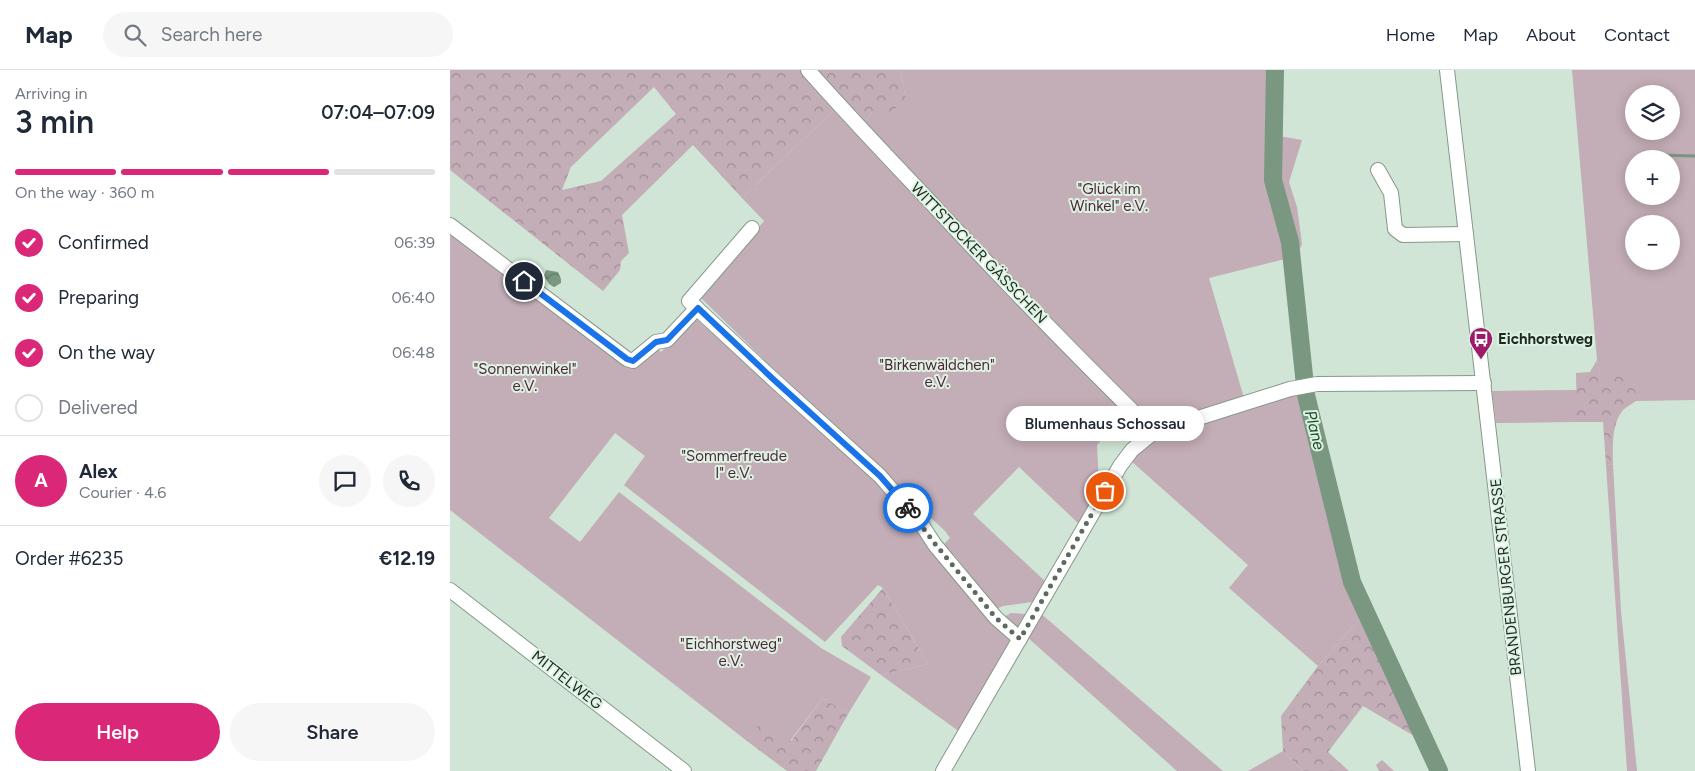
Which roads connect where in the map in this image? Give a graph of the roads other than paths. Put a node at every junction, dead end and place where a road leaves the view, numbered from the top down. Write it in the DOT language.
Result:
graph roads {
  1 [pos="808,70"];
  2 [pos="1447,70"];
  3 [pos="1378,170"];
  4 [pos="450,225"];
  5 [pos="752,228"];
  6 [pos="1466,234"];
  7 [pos="698,308"];
  8 [pos="1484,383"];
  9 [pos="1154,432"];
  10 [pos="450,590"];
  11 [pos="1020,639"];
  12 [pos="684,771"];
  13 [pos="943,771"];
  14 [pos="1528,771"];
  1 -- 9 [label="street, WITTSTOCKER GÄSSCHEN"];
  2 -- 6 [label="street, BRANDENBURGER STRASSE"];
  3 -- 6 [label="street"];
  4 -- 7 [label="street"];
  5 -- 7 [label="street"];
  6 -- 8 [label="street, BRANDENBURGER STRASSE"];
  7 -- 11 [label="street"];
  8 -- 9 [label="street"];
  8 -- 14 [label="street, BRANDENBURGER STRASSE"];
  9 -- 11 [label="street"];
  10 -- 12 [label="street, MITTELWEG"];
  11 -- 13 [label="street"];
}
